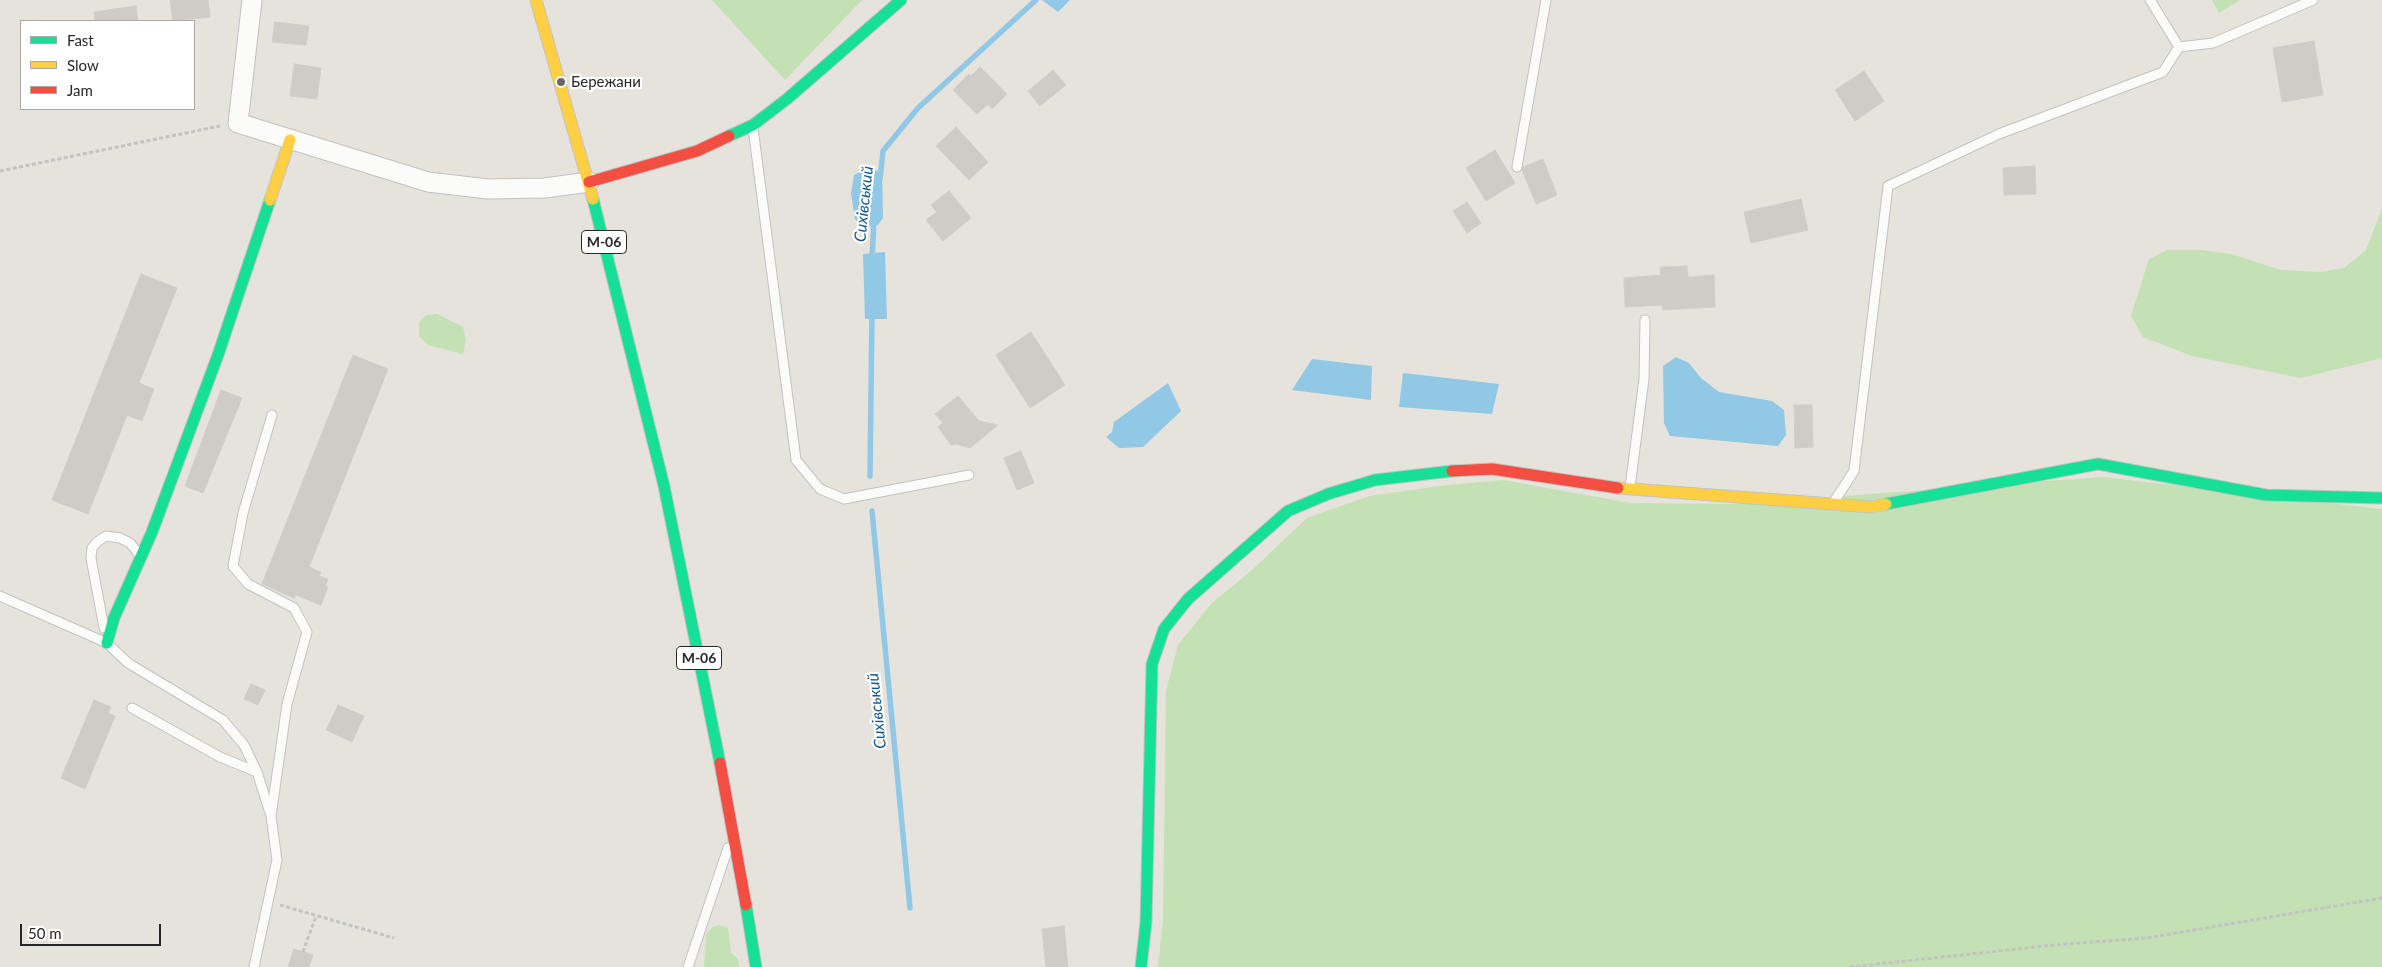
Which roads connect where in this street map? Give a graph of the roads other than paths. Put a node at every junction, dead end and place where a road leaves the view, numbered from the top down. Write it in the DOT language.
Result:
graph roads {
  1 [pos="252,0"];
  2 [pos="536,0"];
  3 [pos="901,0"];
  4 [pos="1546,0"];
  5 [pos="2150,0"];
  6 [pos="2313,0"];
  7 [pos="2179,47"];
  8 [pos="753,125"];
  9 [pos="290,140"];
  10 [pos="1517,166"];
  11 [pos="589,182"];
  12 [pos="1645,320"];
  13 [pos="272,416"];
  14 [pos="969,475"];
  15 [pos="1630,490"];
  16 [pos="2382,498"];
  17 [pos="1834,502"];
  18 [pos="141,557"];
  19 [pos="0,596"];
  20 [pos="107,643"];
  21 [pos="132,708"];
  22 [pos="257,772"];
  23 [pos="271,816"];
  24 [pos="734,831"];
  25 [pos="254,967"];
  26 [pos="688,967"];
  27 [pos="756,967"];
  28 [pos="1141,967"];
  1 -- 9 [label="street"];
  2 -- 11 [label="main road, М-06"];
  3 -- 8 [label="main road"];
  4 -- 10 [label="lane"];
  5 -- 7 [label="lane"];
  6 -- 7 [label="lane"];
  7 -- 17 [label="lane"];
  8 -- 11 [label="main road"];
  8 -- 14 [label="lane"];
  9 -- 11 [label="street"];
  9 -- 18 [label="main road"];
  11 -- 24 [label="main road, М-06"];
  12 -- 15 [label="lane"];
  13 -- 23 [label="lane"];
  15 -- 17 [label="main road"];
  15 -- 28 [label="main road"];
  16 -- 17 [label="main road"];
  18 -- 20 [label="main road"];
  18 -- 20 [label="lane"];
  19 -- 20 [label="lane"];
  20 -- 22 [label="lane"];
  21 -- 22 [label="lane"];
  22 -- 23 [label="lane"];
  23 -- 25 [label="lane"];
  24 -- 26 [label="lane"];
  24 -- 27 [label="main road, М-06"];
}
